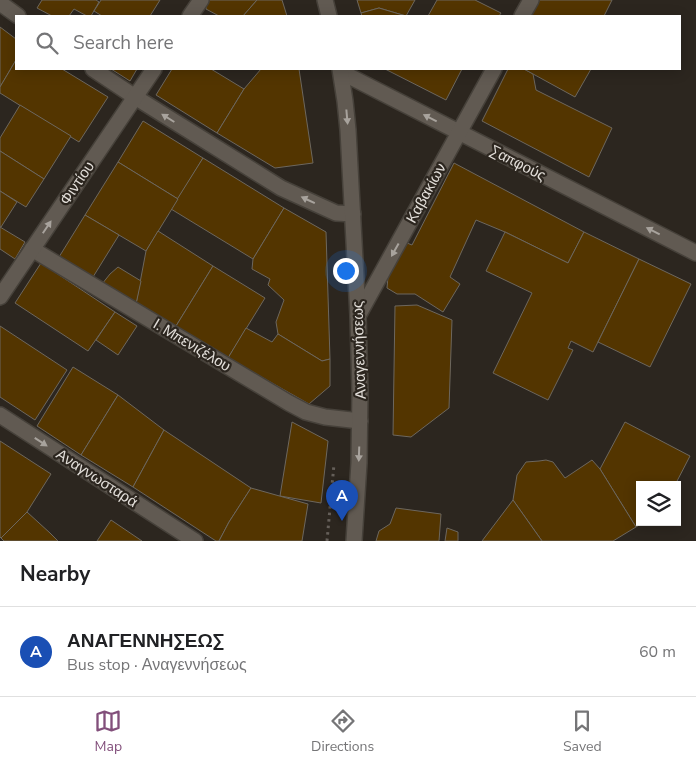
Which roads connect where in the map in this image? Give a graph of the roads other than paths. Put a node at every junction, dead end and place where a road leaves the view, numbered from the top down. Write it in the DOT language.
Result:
graph roads {
  1 [pos="201,0"];
  2 [pos="325,0"];
  3 [pos="531,0"];
  4 [pos="0,3"];
  5 [pos="17,15"];
  6 [pos="191,15"];
  7 [pos="329,15"];
  8 [pos="523,15"];
  9 [pos="94,70"];
  10 [pos="153,70"];
  11 [pos="493,70"];
  12 [pos="340,71"];
  13 [pos="135,97"];
  14 [pos="459,133"];
  15 [pos="353,214"];
  16 [pos="32,250"];
  17 [pos="696,253"];
  18 [pos="0,297"];
  19 [pos="358,316"];
  20 [pos="0,415"];
  21 [pos="360,421"];
  22 [pos="195,541"];
  23 [pos="354,541"];
  1 -- 6 [label="street"];
  2 -- 7 [label="street"];
  3 -- 8 [label="street"];
  4 -- 5 [label="street"];
  9 -- 13 [label="street"];
  10 -- 13 [label="street, Φιντίου"];
  11 -- 14 [label="street, Καβακίων"];
  14 -- 12 [label="street, Σαπφούς, one-way"];
  12 -- 15 [label="street, Αναγεννήσεως, one-way"];
  15 -- 13 [label="street, one-way"];
  16 -- 13 [label="street, Φιντίου, one-way"];
  17 -- 14 [label="street, Σαπφούς, one-way"];
  14 -- 19 [label="street, Καβακίων, one-way"];
  15 -- 19 [label="street, Αναγεννήσεως"];
  16 -- 18 [label="street, Φιντίου"];
  16 -- 21 [label="street, Ι. Μπενιζέλου"];
  19 -- 21 [label="street, Αναγεννήσεως"];
  20 -- 22 [label="street, Αναγνωσταρά, one-way"];
  21 -- 23 [label="street, Αναγεννήσεως, one-way"];
}
